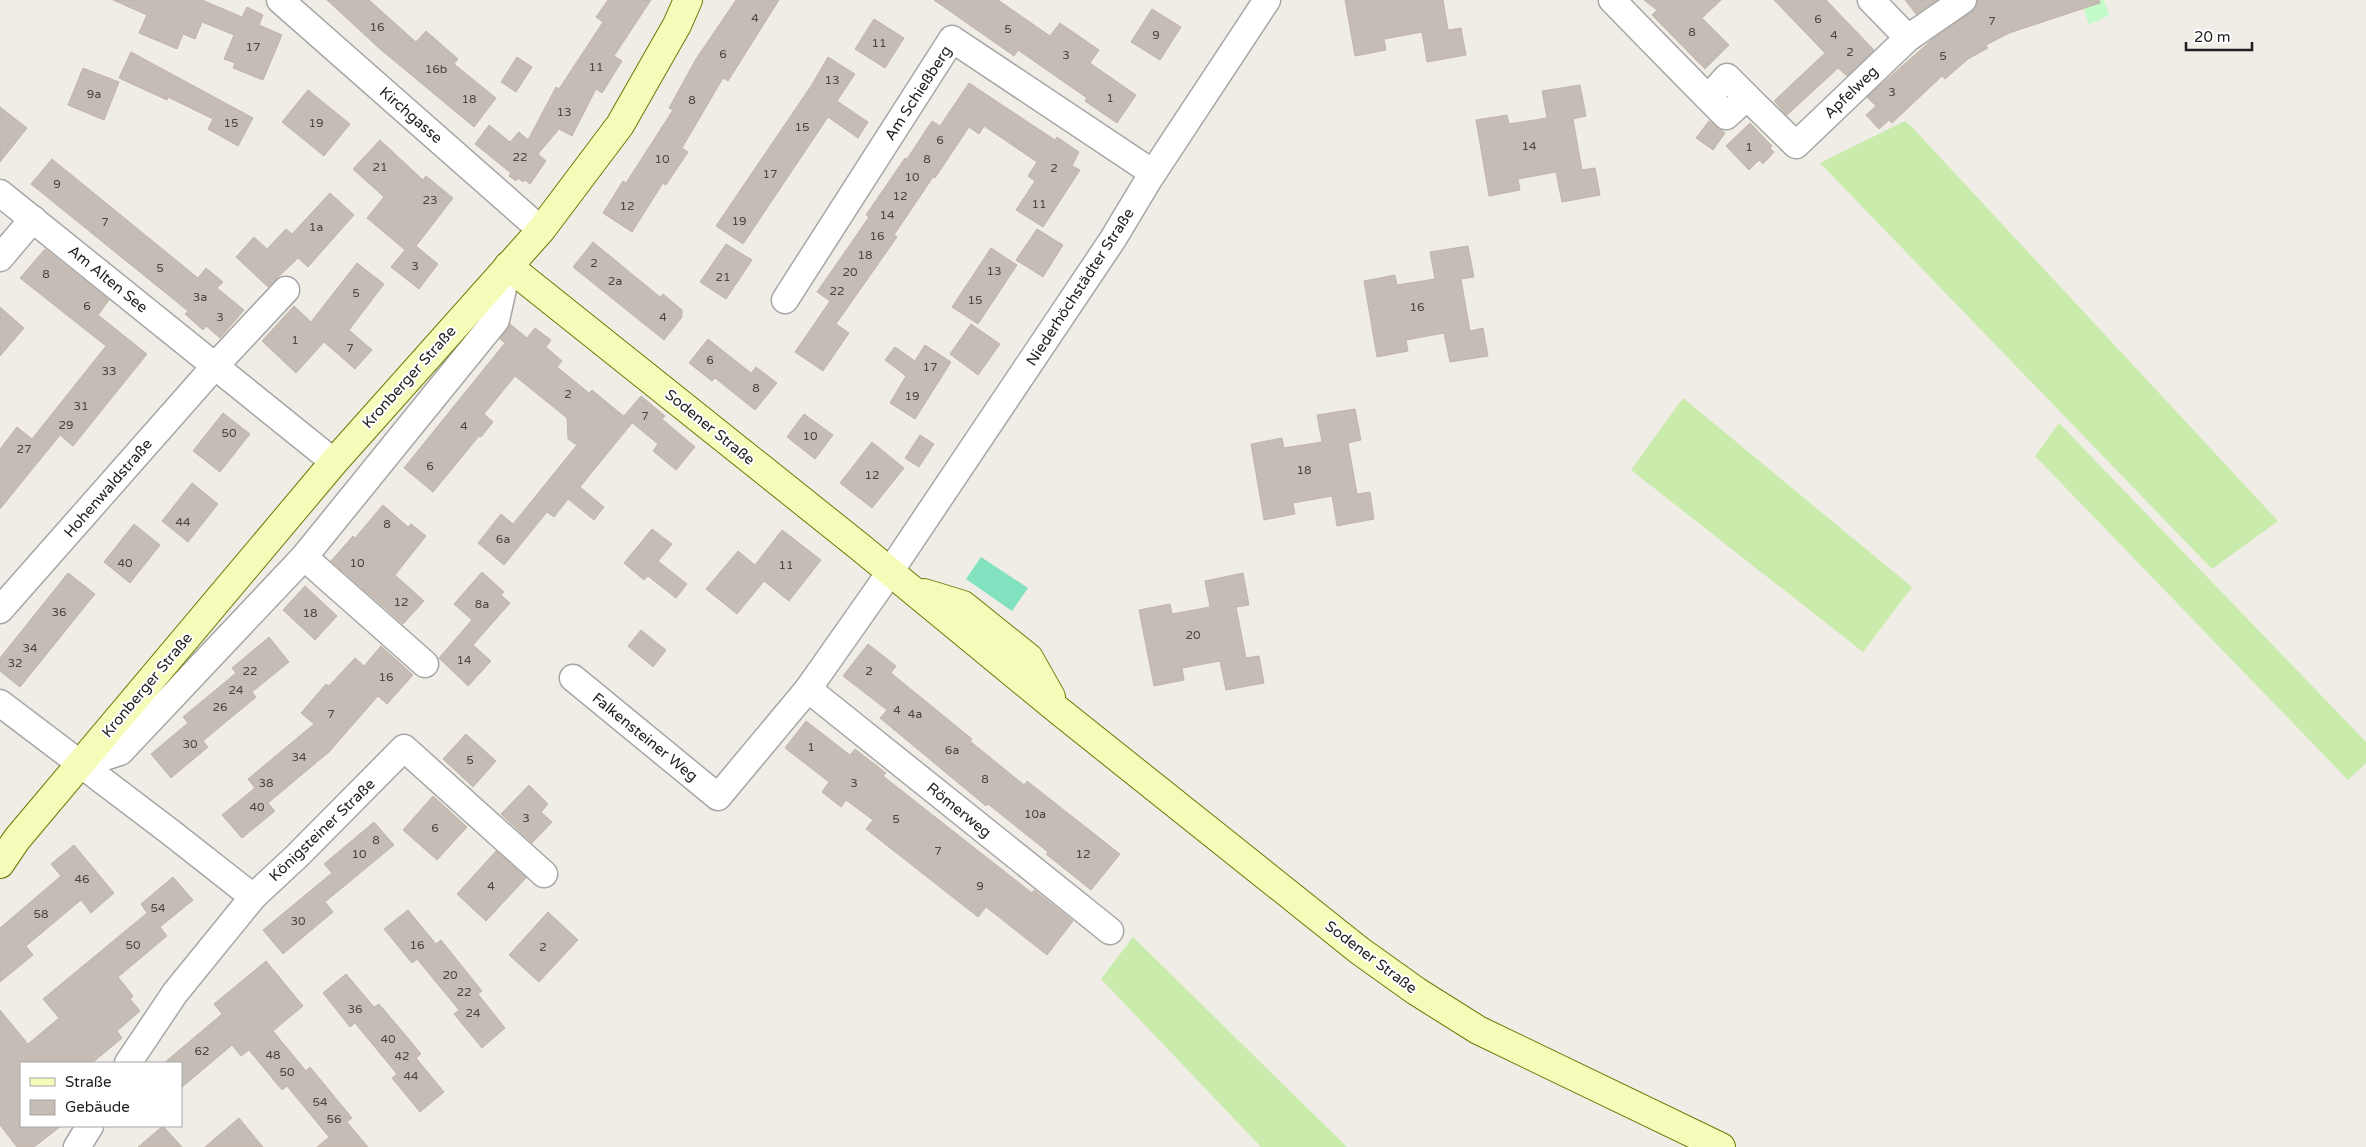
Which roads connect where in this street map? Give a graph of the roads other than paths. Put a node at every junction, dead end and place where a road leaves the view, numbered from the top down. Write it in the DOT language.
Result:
graph roads {
  1 [pos="280,0"];
  2 [pos="688,0"];
  3 [pos="1267,0"];
  4 [pos="1612,0"];
  5 [pos="1871,0"];
  6 [pos="1963,0"];
  7 [pos="1908,38"];
  8 [pos="1153,173"];
  9 [pos="0,193"];
  10 [pos="33,219"];
  11 [pos="541,230"];
  12 [pos="0,258"];
  13 [pos="508,266"];
  14 [pos="286,290"];
  15 [pos="785,300"];
  16 [pos="215,366"];
  17 [pos="334,462"];
  18 [pos="304,558"];
  19 [pos="890,572"];
  20 [pos="0,610"];
  21 [pos="425,664"];
  22 [pos="573,678"];
  23 [pos="808,689"];
  24 [pos="0,703"];
  25 [pos="80,765"];
  26 [pos="718,797"];
  27 [pos="0,864"];
  28 [pos="544,874"];
  29 [pos="252,897"];
  30 [pos="1110,931"];
  31 [pos="129,1062"];
  32 [pos="89,1127"];
  33 [pos="77,1147"];
  34 [pos="1721,1147"];
  1 -- 11 [label="street, Kirchgasse"];
  2 -- 11 [label="main road"];
  3 -- 8 [label="street, Niederhöchstädter Straße"];
  4 -- 7 [label="street, Apfelweg"];
  5 -- 7 [label="street"];
  6 -- 7 [label="street, Apfelweg"];
  8 -- 15 [label="street, Am Schießberg"];
  8 -- 19 [label="street, Niederhöchstädter Straße"];
  9 -- 10 [label="street, Am Alten See"];
  10 -- 12 [label="street"];
  10 -- 16 [label="street, Am Alten See"];
  11 -- 13 [label="main road"];
  13 -- 17 [label="main road, Kronberger Straße"];
  13 -- 18 [label="street, Kronberger Straße"];
  13 -- 19 [label="main road, Sodener Straße"];
  14 -- 16 [label="street"];
  16 -- 17 [label="street, Am Alten See"];
  16 -- 20 [label="street, Hohenwaldstraße"];
  17 -- 25 [label="main road, Kronberger Straße"];
  18 -- 21 [label="street"];
  18 -- 25 [label="street, Kronberger Straße"];
  19 -- 23 [label="street, Niederhöchstädter Straße"];
  19 -- 34 [label="main road, Sodener Straße"];
  22 -- 26 [label="street, Falkensteiner Weg"];
  23 -- 26 [label="street, Niederhöchstädter Straße"];
  23 -- 30 [label="street, Römerweg"];
  24 -- 25 [label="street"];
  25 -- 27 [label="main road, Kronberger Straße"];
  25 -- 29 [label="street"];
  28 -- 29 [label="street, Königsteiner Straße"];
  29 -- 31 [label="street, Königsteiner Straße"];
  32 -- 33 [label="street"];
}
